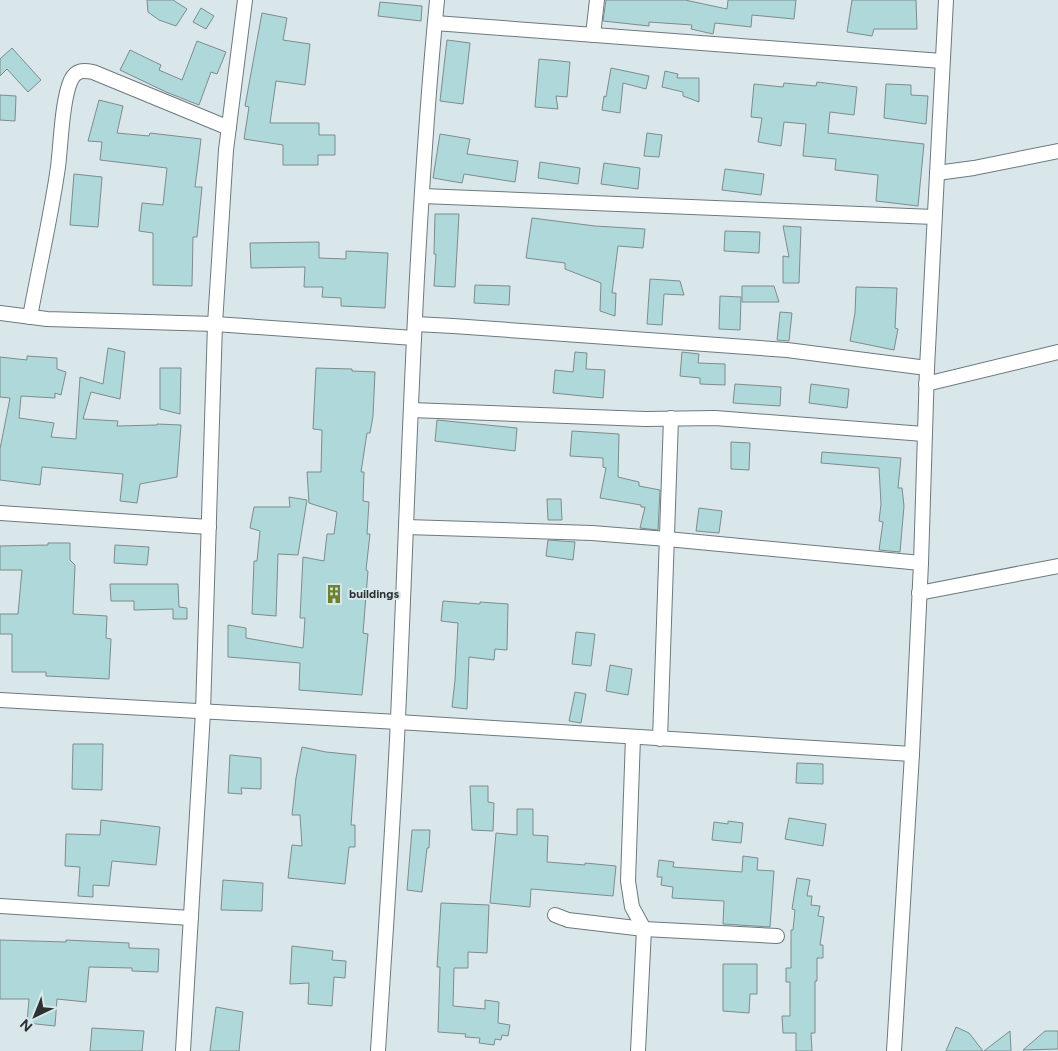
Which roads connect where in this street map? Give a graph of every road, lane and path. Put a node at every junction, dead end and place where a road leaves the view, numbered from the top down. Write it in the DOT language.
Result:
graph roads {
  1 [pos="245,0"];
  2 [pos="437,0"];
  3 [pos="597,0"];
  4 [pos="946,0"];
  5 [pos="435,23"];
  6 [pos="593,35"];
  7 [pos="942,61"];
  8 [pos="229,128"];
  9 [pos="1058,151"];
  10 [pos="937,173"];
  11 [pos="422,196"];
  12 [pos="934,217"];
  13 [pos="0,313"];
  14 [pos="30,317"];
  15 [pos="215,324"];
  16 [pos="415,331"];
  17 [pos="1058,352"];
  18 [pos="927,368"];
  19 [pos="926,384"];
  20 [pos="412,410"];
  21 [pos="671,418"];
  22 [pos="924,434"];
  23 [pos="0,513"];
  24 [pos="209,527"];
  25 [pos="406,527"];
  26 [pos="667,539"];
  27 [pos="921,563"];
  28 [pos="1058,566"];
  29 [pos="919,593"];
  30 [pos="0,700"];
  31 [pos="203,712"];
  32 [pos="398,722"];
  33 [pos="633,737"];
  34 [pos="660,739"];
  35 [pos="912,754"];
  36 [pos="0,906"];
  37 [pos="555,915"];
  38 [pos="191,918"];
  39 [pos="644,929"];
  40 [pos="777,936"];
  41 [pos="183,1051"];
  42 [pos="378,1051"];
  43 [pos="638,1051"];
  44 [pos="894,1051"];
  1 -- 8 [label="street"];
  2 -- 5 [label="street"];
  3 -- 6 [label="street"];
  4 -- 7 [label="street"];
  5 -- 6 [label="street"];
  5 -- 11 [label="street"];
  6 -- 7 [label="street"];
  7 -- 10 [label="street"];
  8 -- 14 [label="street"];
  8 -- 15 [label="street"];
  9 -- 10 [label="street"];
  10 -- 12 [label="street"];
  11 -- 12 [label="street"];
  11 -- 16 [label="street"];
  12 -- 18 [label="street"];
  13 -- 14 [label="street"];
  14 -- 15 [label="street"];
  15 -- 16 [label="street"];
  15 -- 24 [label="street"];
  16 -- 18 [label="street"];
  16 -- 20 [label="street"];
  17 -- 19 [label="street"];
  18 -- 19 [label="street"];
  19 -- 22 [label="street"];
  20 -- 21 [label="street"];
  20 -- 25 [label="street"];
  21 -- 22 [label="street"];
  21 -- 26 [label="street"];
  22 -- 27 [label="street"];
  23 -- 24 [label="street"];
  24 -- 31 [label="street"];
  25 -- 26 [label="street"];
  25 -- 32 [label="street"];
  26 -- 27 [label="street"];
  26 -- 34 [label="street"];
  27 -- 29 [label="street"];
  28 -- 29 [label="street"];
  29 -- 35 [label="street"];
  30 -- 31 [label="street"];
  31 -- 32 [label="street"];
  31 -- 38 [label="street"];
  32 -- 33 [label="street"];
  32 -- 42 [label="street"];
  33 -- 34 [label="street"];
  33 -- 39 [label="street"];
  34 -- 35 [label="street"];
  35 -- 44 [label="street"];
  36 -- 38 [label="street"];
  37 -- 39 [label="street"];
  38 -- 41 [label="street"];
  39 -- 40 [label="street"];
  39 -- 43 [label="street"];
}
